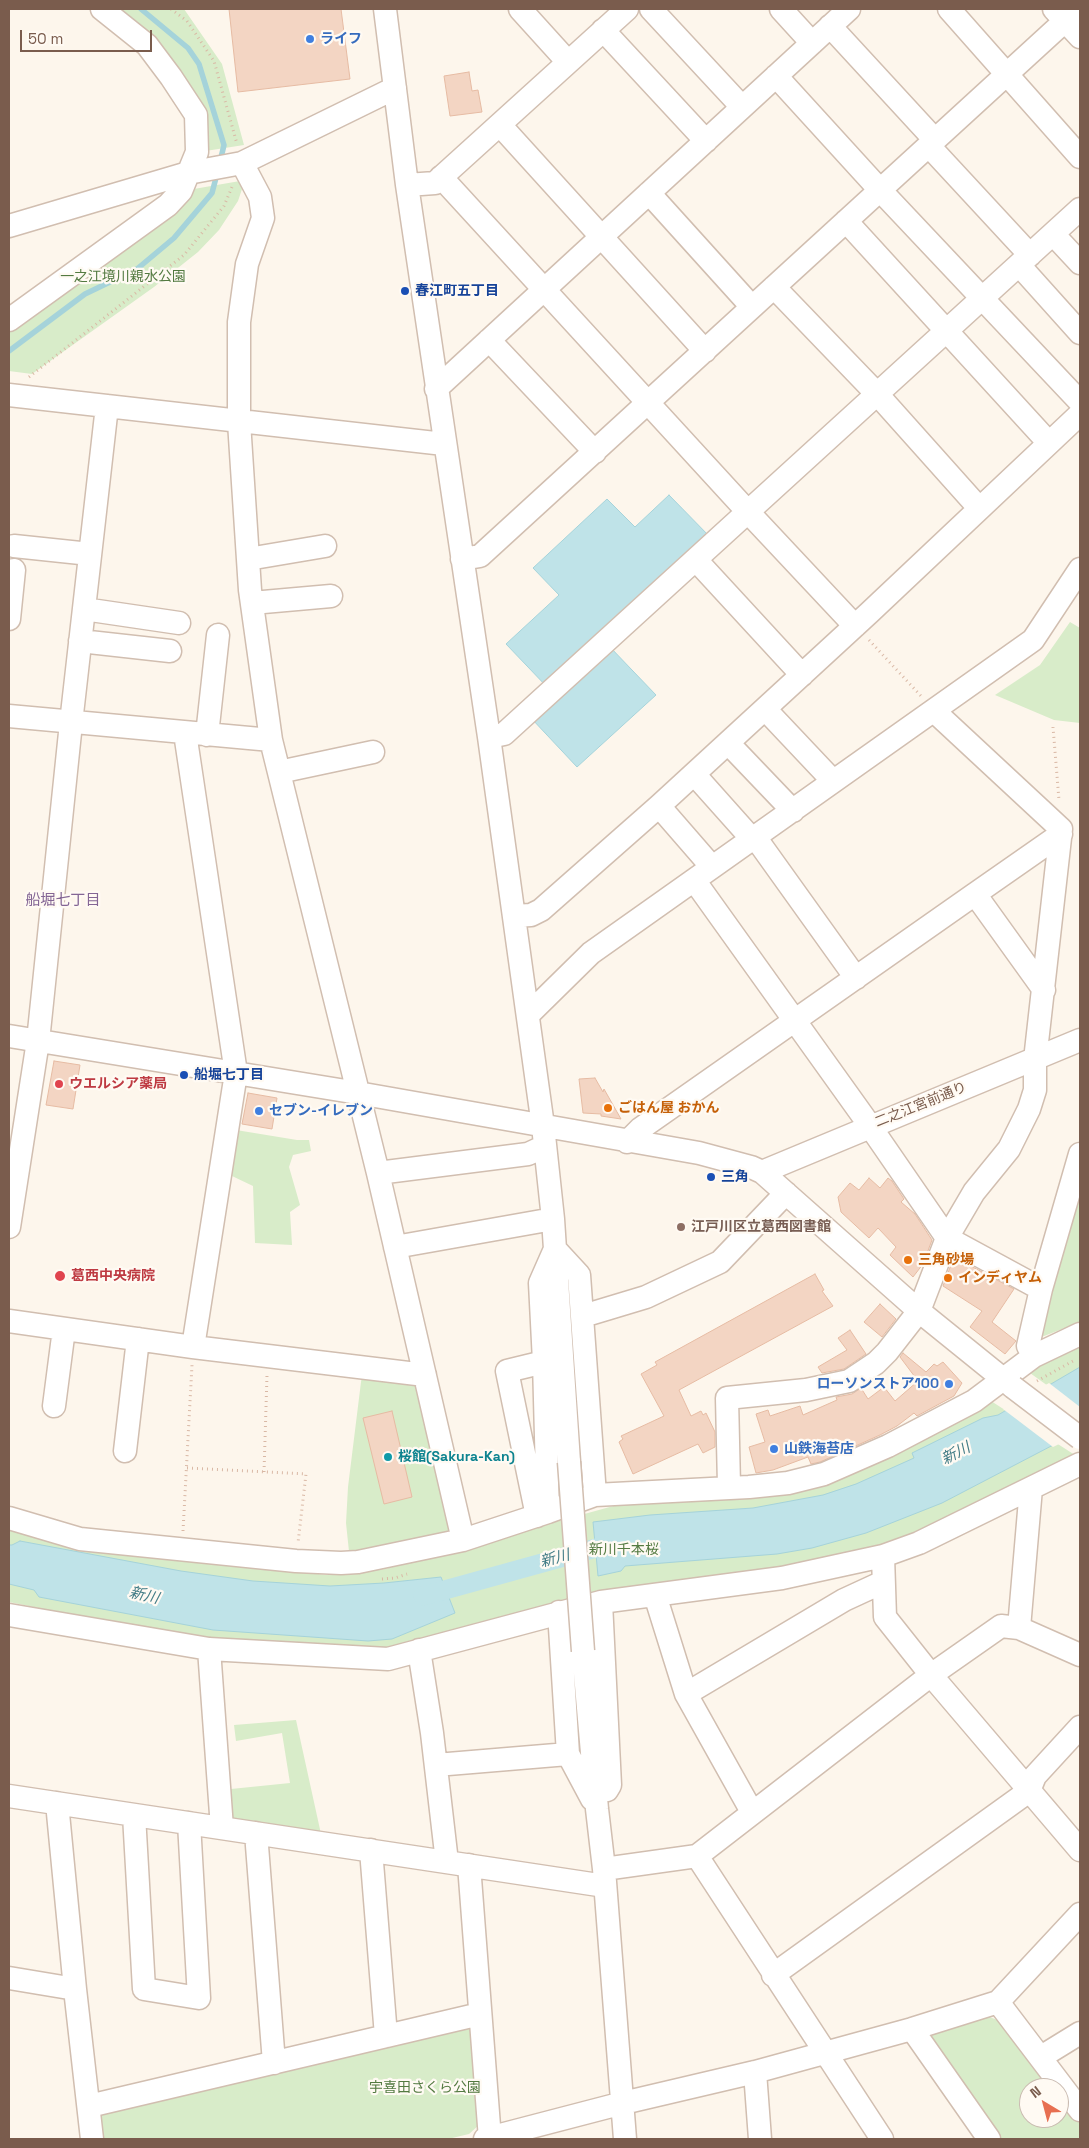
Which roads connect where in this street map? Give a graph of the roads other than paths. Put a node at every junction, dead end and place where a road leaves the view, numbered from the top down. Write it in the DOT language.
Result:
graph roads {
  1 [pos="102,9"];
  2 [pos="520,9"];
  3 [pos="627,9"];
  4 [pos="651,9"];
  5 [pos="781,9"];
  6 [pos="849,9"];
  7 [pos="949,9"];
  8 [pos="391,13"];
  9 [pos="1070,19"];
  10 [pos="830,26"];
  11 [pos="603,30"];
  12 [pos="812,43"];
  13 [pos="568,62"];
  14 [pos="776,76"];
  15 [pos="1006,76"];
  16 [pos="395,88"];
  17 [pos="742,107"];
  18 [pos="500,125"];
  19 [pos="706,141"];
  20 [pos="932,143"];
  21 [pos="1080,157"];
  22 [pos="242,163"];
  23 [pos="188,173"];
  24 [pos="441,177"];
  25 [pos="407,185"];
  26 [pos="880,190"];
  27 [pos="649,193"];
  28 [pos="1080,209"];
  29 [pos="846,221"];
  30 [pos="9,226"];
  31 [pos="1053,234"];
  32 [pos="601,237"];
  33 [pos="1025,260"];
  34 [pos="1080,263"];
  35 [pos="774,287"];
  36 [pos="544,289"];
  37 [pos="982,299"];
  38 [pos="752,307"];
  39 [pos="9,320"];
  40 [pos="947,331"];
  41 [pos="1080,333"];
  42 [pos="489,340"];
  43 [pos="705,351"];
  44 [pos="436,389"];
  45 [pos="9,395"];
  46 [pos="878,395"];
  47 [pos="648,402"];
  48 [pos="1080,402"];
  49 [pos="107,406"];
  50 [pos="1080,414"];
  51 [pos="239,422"];
  52 [pos="1050,443"];
  53 [pos="444,444"];
  54 [pos="595,452"];
  55 [pos="979,508"];
  56 [pos="749,513"];
  57 [pos="14,546"];
  58 [pos="325,546"];
  59 [pos="90,554"];
  60 [pos="248,559"];
  61 [pos="462,559"];
  62 [pos="696,560"];
  63 [pos="1080,569"];
  64 [pos="14,570"];
  65 [pos="331,596"];
  66 [pos="252,603"];
  67 [pos="84,609"];
  68 [pos="9,619"];
  69 [pos="179,623"];
  70 [pos="855,626"];
  71 [pos="218,635"];
  72 [pos="80,641"];
  73 [pos="170,651"];
  74 [pos="802,675"];
  75 [pos="766,709"];
  76 [pos="934,711"];
  77 [pos="9,716"];
  78 [pos="71,723"];
  79 [pos="185,733"];
  80 [pos="207,735"];
  81 [pos="489,737"];
  82 [pos="271,740"];
  83 [pos="728,742"];
  84 [pos="373,752"];
  85 [pos="279,772"];
  86 [pos="694,774"];
  87 [pos="833,782"];
  88 [pos="659,806"];
  89 [pos="793,811"];
  90 [pos="1061,831"];
  91 [pos="754,838"];
  92 [pos="712,867"];
  93 [pos="694,880"];
  94 [pos="975,894"];
  95 [pos="514,916"];
  96 [pos="856,978"];
  97 [pos="1044,990"];
  98 [pos="529,1014"];
  99 [pos="795,1021"];
  100 [pos="9,1036"];
  101 [pos="1080,1040"];
  102 [pos="38,1041"];
  103 [pos="1035,1060"];
  104 [pos="236,1073"];
  105 [pos="358,1093"];
  106 [pos="868,1126"];
  107 [pos="544,1136"];
  108 [pos="627,1142"];
  109 [pos="1080,1154"];
  110 [pos="762,1172"];
  111 [pos="378,1173"];
  112 [pos="786,1192"];
  113 [pos="553,1218"];
  114 [pos="9,1227"];
  115 [pos="947,1238"];
  116 [pos="395,1247"];
  117 [pos="556,1249"];
  118 [pos="1041,1289"];
  119 [pos="919,1311"];
  120 [pos="583,1316"];
  121 [pos="9,1321"];
  122 [pos="64,1329"];
  123 [pos="1080,1334"];
  124 [pos="138,1339"];
  125 [pos="193,1347"];
  126 [pos="1034,1356"];
  127 [pos="544,1362"];
  128 [pos="425,1375"];
  129 [pos="1008,1384"];
  130 [pos="54,1406"];
  131 [pos="1080,1438"];
  132 [pos="125,1451"];
  133 [pos="1080,1464"];
  134 [pos="729,1486"];
  135 [pos="1031,1488"];
  136 [pos="595,1495"];
  137 [pos="542,1514"];
  138 [pos="9,1518"];
  139 [pos="464,1540"];
  140 [pos="883,1556"];
  141 [pos="883,1582"];
  142 [pos="655,1595"];
  143 [pos="601,1602"];
  144 [pos="559,1612"];
  145 [pos="9,1615"];
  146 [pos="1019,1628"];
  147 [pos="209,1649"];
  148 [pos="419,1650"];
  149 [pos="1080,1655"];
  150 [pos="931,1675"];
  151 [pos="686,1694"];
  152 [pos="1080,1727"];
  153 [pos="568,1754"];
  154 [pos="436,1765"];
  155 [pos="1029,1791"];
  156 [pos="9,1796"];
  157 [pos="56,1803"];
  158 [pos="597,1808"];
  159 [pos="752,1812"];
  160 [pos="134,1815"];
  161 [pos="189,1823"];
  162 [pos="222,1828"];
  163 [pos="256,1833"];
  164 [pos="371,1850"];
  165 [pos="1080,1850"];
  166 [pos="697,1856"];
  167 [pos="447,1862"];
  168 [pos="469,1865"];
  169 [pos="605,1877"];
  170 [pos="1080,1914"];
  171 [pos="773,1974"];
  172 [pos="9,1978"];
  173 [pos="75,1989"];
  174 [pos="998,2002"];
  175 [pos="480,2014"];
  176 [pos="912,2029"];
  177 [pos="1080,2033"];
  178 [pos="386,2036"];
  179 [pos="824,2052"];
  180 [pos="1041,2057"];
  181 [pos="274,2063"];
  182 [pos="755,2072"];
  183 [pos="623,2103"];
  184 [pos="89,2106"];
  185 [pos="1080,2110"];
  186 [pos="92,2139"];
  187 [pos="488,2139"];
  188 [pos="625,2139"];
  189 [pos="760,2139"];
  190 [pos="882,2139"];
  191 [pos="989,2139"];
  1 -- 23 [label="street"];
  2 -- 13 [label="street"];
  3 -- 11 [label="street"];
  4 -- 17 [label="street"];
  5 -- 12 [label="street"];
  6 -- 10 [label="street"];
  7 -- 15 [label="street"];
  8 -- 16 [label="street"];
  9 -- 15 [label="street"];
  10 -- 12 [label="street"];
  10 -- 20 [label="street"];
  11 -- 13 [label="street"];
  11 -- 19 [label="street"];
  12 -- 14 [label="street"];
  13 -- 18 [label="street"];
  14 -- 17 [label="street"];
  14 -- 26 [label="street"];
  15 -- 20 [label="street"];
  15 -- 21 [label="street"];
  16 -- 22 [label="street"];
  16 -- 25 [label="street"];
  17 -- 19 [label="street"];
  18 -- 24 [label="street"];
  18 -- 32 [label="street"];
  19 -- 27 [label="street"];
  20 -- 26 [label="street"];
  20 -- 33 [label="street"];
  22 -- 23 [label="street"];
  22 -- 51 [label="street"];
  23 -- 30 [label="street"];
  23 -- 39 [label="street"];
  24 -- 25 [label="street"];
  24 -- 36 [label="street"];
  25 -- 44 [label="street"];
  26 -- 29 [label="street"];
  26 -- 37 [label="street"];
  27 -- 32 [label="street"];
  27 -- 38 [label="street"];
  28 -- 31 [label="street"];
  29 -- 35 [label="street"];
  29 -- 40 [label="street"];
  31 -- 33 [label="street"];
  31 -- 34 [label="street"];
  32 -- 36 [label="street"];
  32 -- 43 [label="street"];
  33 -- 37 [label="street"];
  33 -- 41 [label="street"];
  35 -- 38 [label="street"];
  35 -- 46 [label="street"];
  36 -- 42 [label="street"];
  36 -- 47 [label="street"];
  37 -- 40 [label="street"];
  37 -- 48 [label="street"];
  38 -- 43 [label="street"];
  40 -- 46 [label="street"];
  40 -- 52 [label="street"];
  42 -- 44 [label="street"];
  42 -- 54 [label="street"];
  43 -- 47 [label="street"];
  44 -- 53 [label="street"];
  45 -- 49 [label="street"];
  46 -- 55 [label="street"];
  46 -- 56 [label="street"];
  47 -- 54 [label="street"];
  47 -- 56 [label="street"];
  49 -- 51 [label="street"];
  49 -- 59 [label="street"];
  50 -- 52 [label="street"];
  51 -- 53 [label="street"];
  51 -- 60 [label="street"];
  52 -- 55 [label="street"];
  53 -- 61 [label="street"];
  54 -- 61 [label="street"];
  55 -- 70 [label="street"];
  56 -- 62 [label="street"];
  56 -- 70 [label="street"];
  57 -- 59 [label="street"];
  58 -- 60 [label="street"];
  59 -- 67 [label="street"];
  60 -- 66 [label="street"];
  61 -- 81 [label="street"];
  62 -- 74 [label="street"];
  62 -- 81 [label="street"];
  63 -- 76 [label="street"];
  64 -- 68 [label="street"];
  65 -- 66 [label="street"];
  66 -- 82 [label="street"];
  67 -- 69 [label="street"];
  67 -- 72 [label="street"];
  70 -- 74 [label="street"];
  71 -- 80 [label="street"];
  72 -- 73 [label="street"];
  72 -- 78 [label="street"];
  74 -- 75 [label="street"];
  75 -- 83 [label="street"];
  75 -- 87 [label="street"];
  76 -- 87 [label="street"];
  76 -- 90 [label="street"];
  77 -- 78 [label="street"];
  78 -- 79 [label="street"];
  78 -- 102 [label="street"];
  79 -- 80 [label="street"];
  79 -- 104 [label="street"];
  80 -- 82 [label="street"];
  81 -- 95 [label="street"];
  82 -- 85 [label="street"];
  83 -- 86 [label="street"];
  83 -- 89 [label="street"];
  84 -- 85 [label="street"];
  85 -- 105 [label="street"];
  86 -- 88 [label="street"];
  86 -- 91 [label="street"];
  87 -- 89 [label="street"];
  88 -- 92 [label="street"];
  88 -- 95 [label="street"];
  89 -- 91 [label="street"];
  90 -- 94 [label="street"];
  90 -- 97 [label="street"];
  91 -- 92 [label="street"];
  91 -- 96 [label="street"];
  92 -- 93 [label="street"];
  93 -- 98 [label="street"];
  93 -- 99 [label="street"];
  94 -- 96 [label="street"];
  94 -- 97 [label="street"];
  95 -- 98 [label="street"];
  96 -- 99 [label="street"];
  97 -- 103 [label="street"];
  98 -- 107 [label="street"];
  99 -- 106 [label="street"];
  99 -- 108 [label="street"];
  100 -- 102 [label="street"];
  101 -- 103 [label="street, 二之江宮前通り"];
  102 -- 104 [label="street"];
  102 -- 114 [label="street"];
  103 -- 106 [label="street, 二之江宮前通り"];
  103 -- 115 [label="street"];
  104 -- 105 [label="street"];
  104 -- 125 [label="street"];
  105 -- 107 [label="street"];
  105 -- 111 [label="street"];
  106 -- 110 [label="street, 二之江宮前通り"];
  106 -- 115 [label="street"];
  107 -- 108 [label="street"];
  107 -- 111 [label="street"];
  107 -- 113 [label="street"];
  108 -- 110 [label="street"];
  109 -- 118 [label="street"];
  110 -- 112 [label="street"];
  111 -- 116 [label="street"];
  112 -- 119 [label="street"];
  112 -- 120 [label="street"];
  113 -- 116 [label="street"];
  113 -- 117 [label="street"];
  115 -- 118 [label="street"];
  115 -- 119 [label="street"];
  116 -- 128 [label="street"];
  117 -- 120 [label="street"];
  117 -- 127 [label="street"];
  117 -- 158 [label="street, bridge"];
  118 -- 126 [label="street"];
  119 -- 129 [label="street"];
  119 -- 134 [label="street"];
  120 -- 136 [label="street"];
  121 -- 122 [label="street"];
  122 -- 124 [label="street"];
  122 -- 130 [label="street"];
  123 -- 126 [label="street"];
  124 -- 125 [label="street"];
  124 -- 132 [label="street"];
  125 -- 128 [label="street"];
  126 -- 129 [label="street"];
  127 -- 137 [label="street"];
  127 -- 137 [label="street"];
  128 -- 139 [label="street"];
  129 -- 131 [label="street, bridge"];
  129 -- 134 [label="street"];
  133 -- 135 [label="street"];
  134 -- 136 [label="street"];
  135 -- 140 [label="street"];
  135 -- 146 [label="street"];
  136 -- 137 [label="street"];
  137 -- 139 [label="street"];
  138 -- 139 [label="street"];
  140 -- 141 [label="street"];
  140 -- 142 [label="street"];
  141 -- 150 [label="street"];
  141 -- 151 [label="street"];
  142 -- 143 [label="street"];
  142 -- 151 [label="street"];
  143 -- 144 [label="street"];
  143 -- 158 [label="street"];
  144 -- 148 [label="street"];
  144 -- 153 [label="street"];
  145 -- 147 [label="street"];
  146 -- 149 [label="street"];
  146 -- 150 [label="street"];
  147 -- 148 [label="street"];
  147 -- 162 [label="street"];
  148 -- 154 [label="street"];
  150 -- 155 [label="street"];
  150 -- 159 [label="street"];
  151 -- 159 [label="street"];
  152 -- 155 [label="street"];
  153 -- 154 [label="street"];
  153 -- 158 [label="street"];
  154 -- 167 [label="street"];
  155 -- 165 [label="street"];
  155 -- 171 [label="street"];
  156 -- 157 [label="street"];
  157 -- 160 [label="street"];
  157 -- 173 [label="street"];
  158 -- 169 [label="street"];
  159 -- 166 [label="street"];
  160 -- 161 [label="street"];
  160 -- 161 [label="street"];
  161 -- 162 [label="street"];
  162 -- 163 [label="street"];
  163 -- 164 [label="street"];
  163 -- 181 [label="street"];
  164 -- 167 [label="street"];
  164 -- 178 [label="street"];
  166 -- 169 [label="street"];
  166 -- 171 [label="street"];
  167 -- 168 [label="street"];
  168 -- 169 [label="street"];
  168 -- 175 [label="street"];
  169 -- 183 [label="street"];
  170 -- 174 [label="street"];
  171 -- 179 [label="street"];
  172 -- 173 [label="street"];
  173 -- 184 [label="street"];
  174 -- 176 [label="street"];
  174 -- 180 [label="street"];
  175 -- 178 [label="street"];
  175 -- 187 [label="street"];
  176 -- 179 [label="street"];
  176 -- 191 [label="street"];
  177 -- 180 [label="street"];
  178 -- 181 [label="street"];
  179 -- 182 [label="street"];
  179 -- 190 [label="street"];
  180 -- 185 [label="street"];
  181 -- 184 [label="street"];
  182 -- 183 [label="street"];
  182 -- 189 [label="street"];
  183 -- 187 [label="street"];
  183 -- 188 [label="street"];
  184 -- 186 [label="street"];
}
